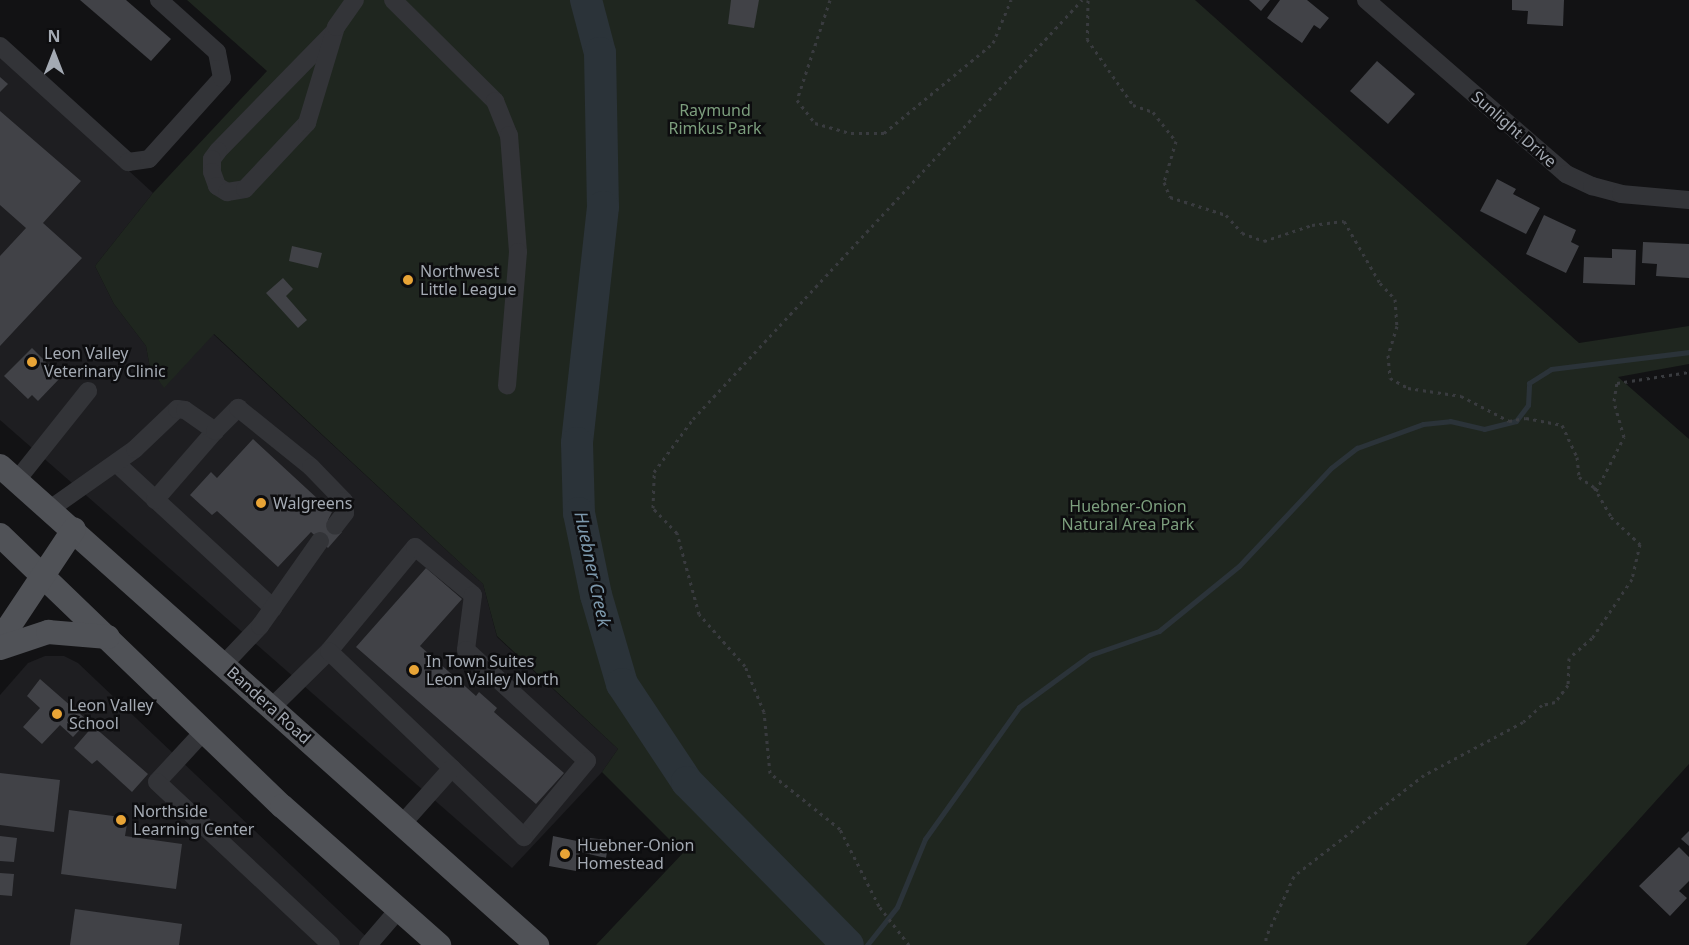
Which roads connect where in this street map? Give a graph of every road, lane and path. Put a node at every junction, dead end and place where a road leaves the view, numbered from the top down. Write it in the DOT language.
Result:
graph roads {
  1 [pos="159,0"];
  2 [pos="356,0"];
  3 [pos="393,0"];
  4 [pos="830,0"];
  5 [pos="1011,0"];
  6 [pos="1082,0"];
  7 [pos="1088,0"];
  8 [pos="1368,1"];
  9 [pos="334,32"];
  10 [pos="0,46"];
  11 [pos="1689,200"];
  12 [pos="1689,372"];
  13 [pos="507,386"];
  14 [pos="88,391"];
  15 [pos="215,431"];
  16 [pos="116,463"];
  17 [pos="8,473"];
  18 [pos="1596,491"];
  19 [pos="155,500"];
  20 [pos="51,509"];
  21 [pos="335,526"];
  22 [pos="74,529"];
  23 [pos="0,535"];
  24 [pos="320,541"];
  25 [pos="43,576"];
  26 [pos="273,608"];
  27 [pos="108,637"];
  28 [pos="0,640"];
  29 [pos="0,648"];
  30 [pos="329,651"];
  31 [pos="224,664"];
  32 [pos="272,707"];
  33 [pos="204,731"];
  34 [pos="452,768"];
  35 [pos="402,824"];
  36 [pos="399,909"];
  37 [pos="331,945"];
  38 [pos="368,945"];
  39 [pos="439,945"];
  40 [pos="537,945"];
  41 [pos="909,945"];
  42 [pos="1266,945"];
  1 -- 10 [label="street"];
  2 -- 9 [label="street"];
  3 -- 13 [label="street"];
  4 -- 5 [label="path"];
  6 -- 41 [label="path"];
  7 -- 18 [label="path"];
  8 -- 11 [label="street, Sunlight Drive"];
  9 -- 9 [label="street"];
  12 -- 18 [label="path"];
  14 -- 17 [label="street"];
  15 -- 16 [label="street"];
  15 -- 19 [label="street"];
  15 -- 21 [label="street"];
  16 -- 19 [label="street"];
  16 -- 20 [label="street"];
  17 -- 20 [label="main road, Bandera Road"];
  18 -- 42 [label="path"];
  19 -- 26 [label="street"];
  20 -- 22 [label="main road, Bandera Road"];
  22 -- 25 [label="main road"];
  22 -- 31 [label="main road, Bandera Road"];
  23 -- 25 [label="main road"];
  24 -- 26 [label="street"];
  25 -- 27 [label="main road"];
  25 -- 28 [label="main road"];
  26 -- 31 [label="street"];
  27 -- 29 [label="main road"];
  27 -- 33 [label="main road"];
  30 -- 32 [label="street"];
  30 -- 34 [label="street"];
  30 -- 34 [label="street"];
  31 -- 32 [label="main road, Bandera Road"];
  32 -- 35 [label="main road, Bandera Road"];
  33 -- 36 [label="main road"];
  33 -- 37 [label="street"];
  34 -- 35 [label="street"];
  35 -- 40 [label="main road, Bandera Road"];
  36 -- 38 [label="street"];
  36 -- 39 [label="main road"];
}
